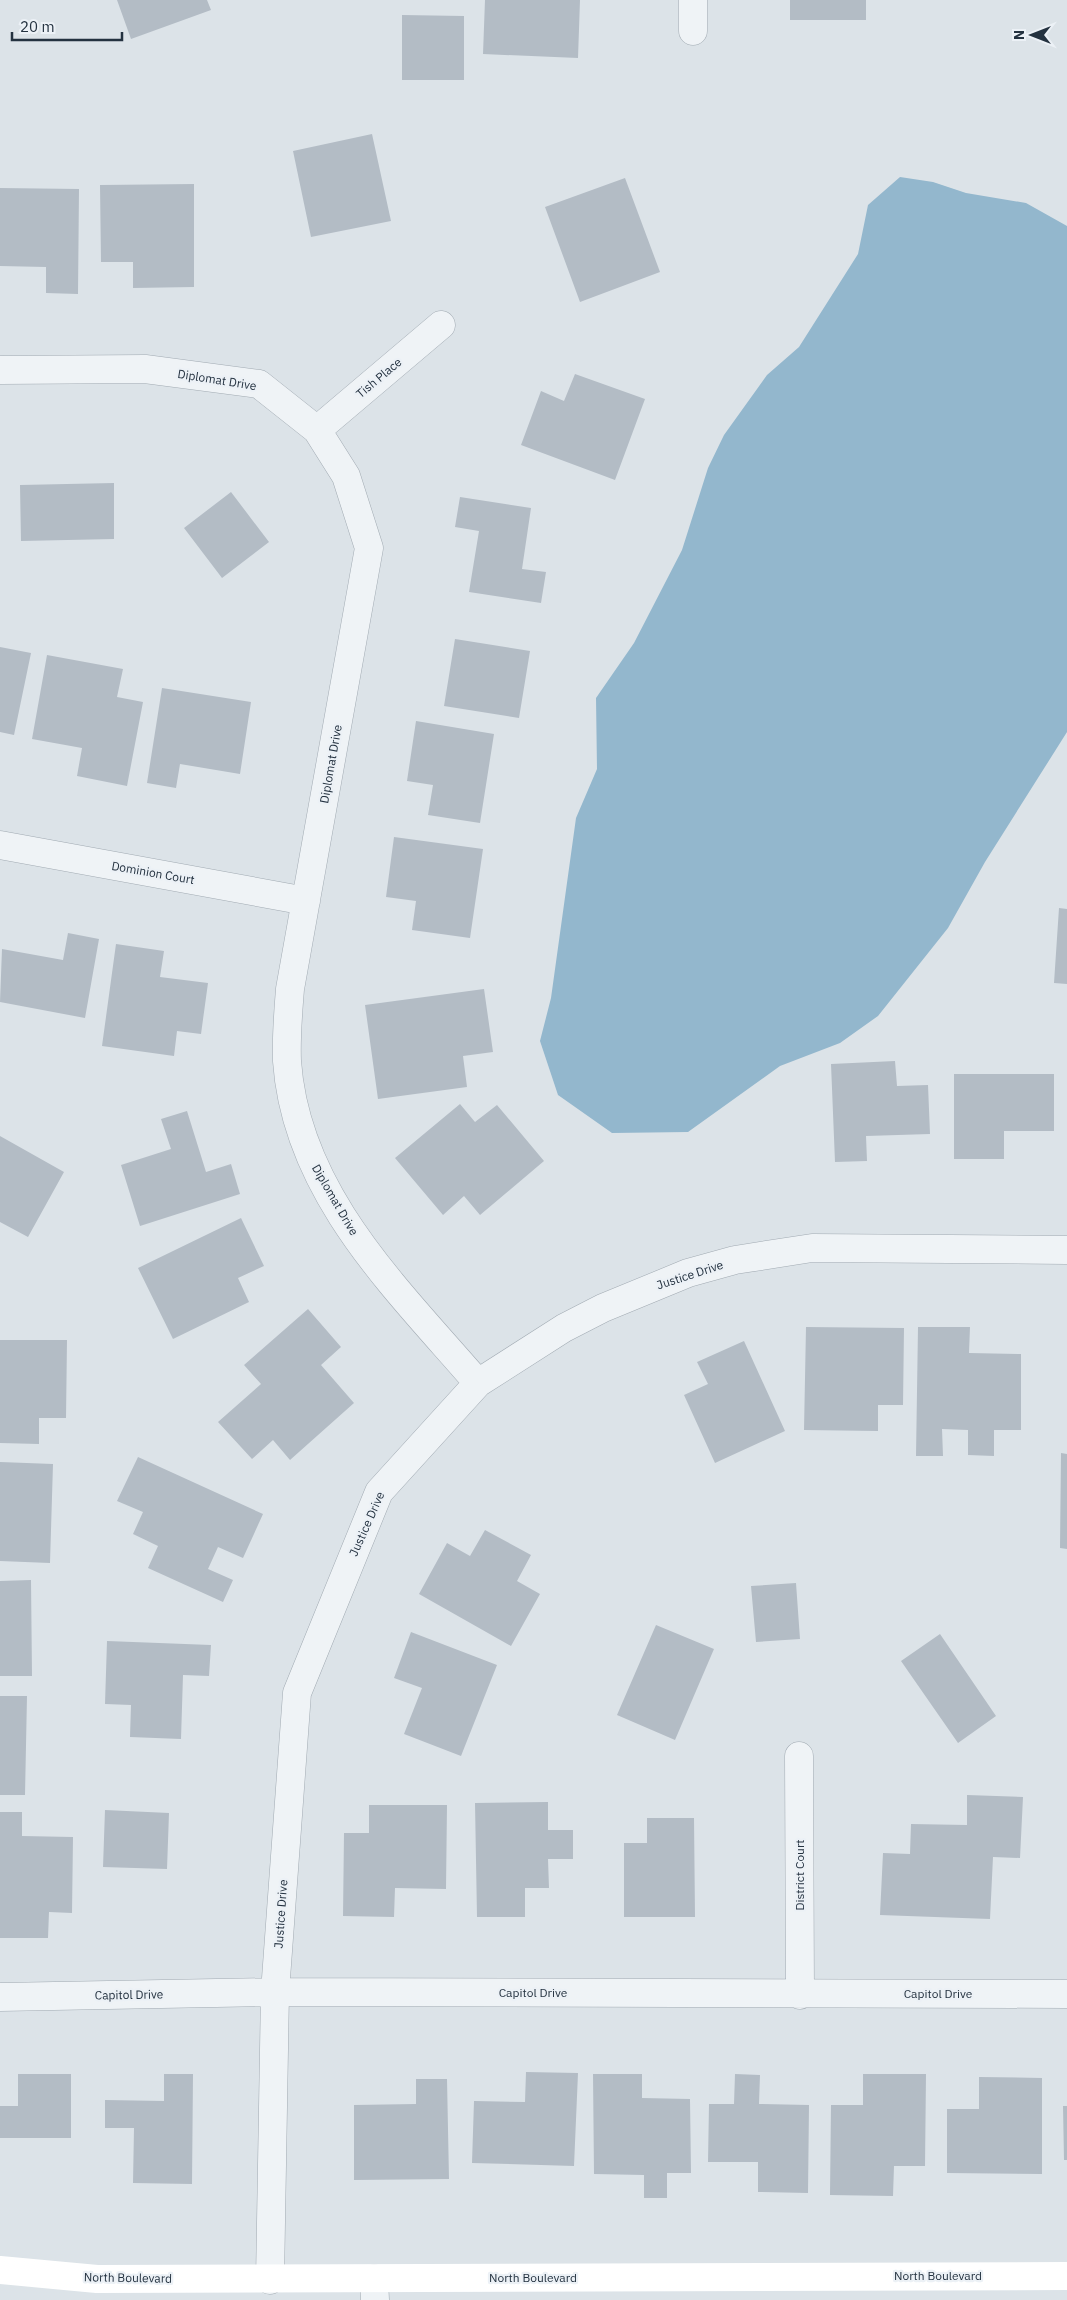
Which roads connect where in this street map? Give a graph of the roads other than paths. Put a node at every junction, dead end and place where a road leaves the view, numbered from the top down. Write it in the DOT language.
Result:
graph roads {
  1 [pos="693,0"];
  2 [pos="693,31"];
  3 [pos="441,325"];
  4 [pos="0,370"];
  5 [pos="317,430"];
  6 [pos="0,845"];
  7 [pos="306,901"];
  8 [pos="1067,1250"];
  9 [pos="478,1383"];
  10 [pos="799,1756"];
  11 [pos="275,1992"];
  12 [pos="800,1994"];
  13 [pos="1067,1994"];
  14 [pos="0,1997"];
  15 [pos="0,2270"];
  16 [pos="1067,2276"];
  17 [pos="270,2280"];
  18 [pos="374,2290"];
  1 -- 2 [label="street"];
  3 -- 5 [label="street, Tish Place"];
  4 -- 5 [label="street, Diplomat Drive"];
  5 -- 7 [label="street, Diplomat Drive"];
  6 -- 7 [label="street, Dominion Court"];
  7 -- 9 [label="street, Diplomat Drive"];
  8 -- 9 [label="street, Justice Drive"];
  9 -- 11 [label="street, Justice Drive"];
  10 -- 12 [label="street, District Court"];
  11 -- 12 [label="street, Capitol Drive"];
  11 -- 14 [label="street, Capitol Drive"];
  11 -- 17 [label="street, Justice Drive"];
  12 -- 13 [label="street, Capitol Drive"];
  15 -- 17 [label="street, North Boulevard"];
  16 -- 18 [label="street, North Boulevard"];
  17 -- 18 [label="street, North Boulevard"];
}
